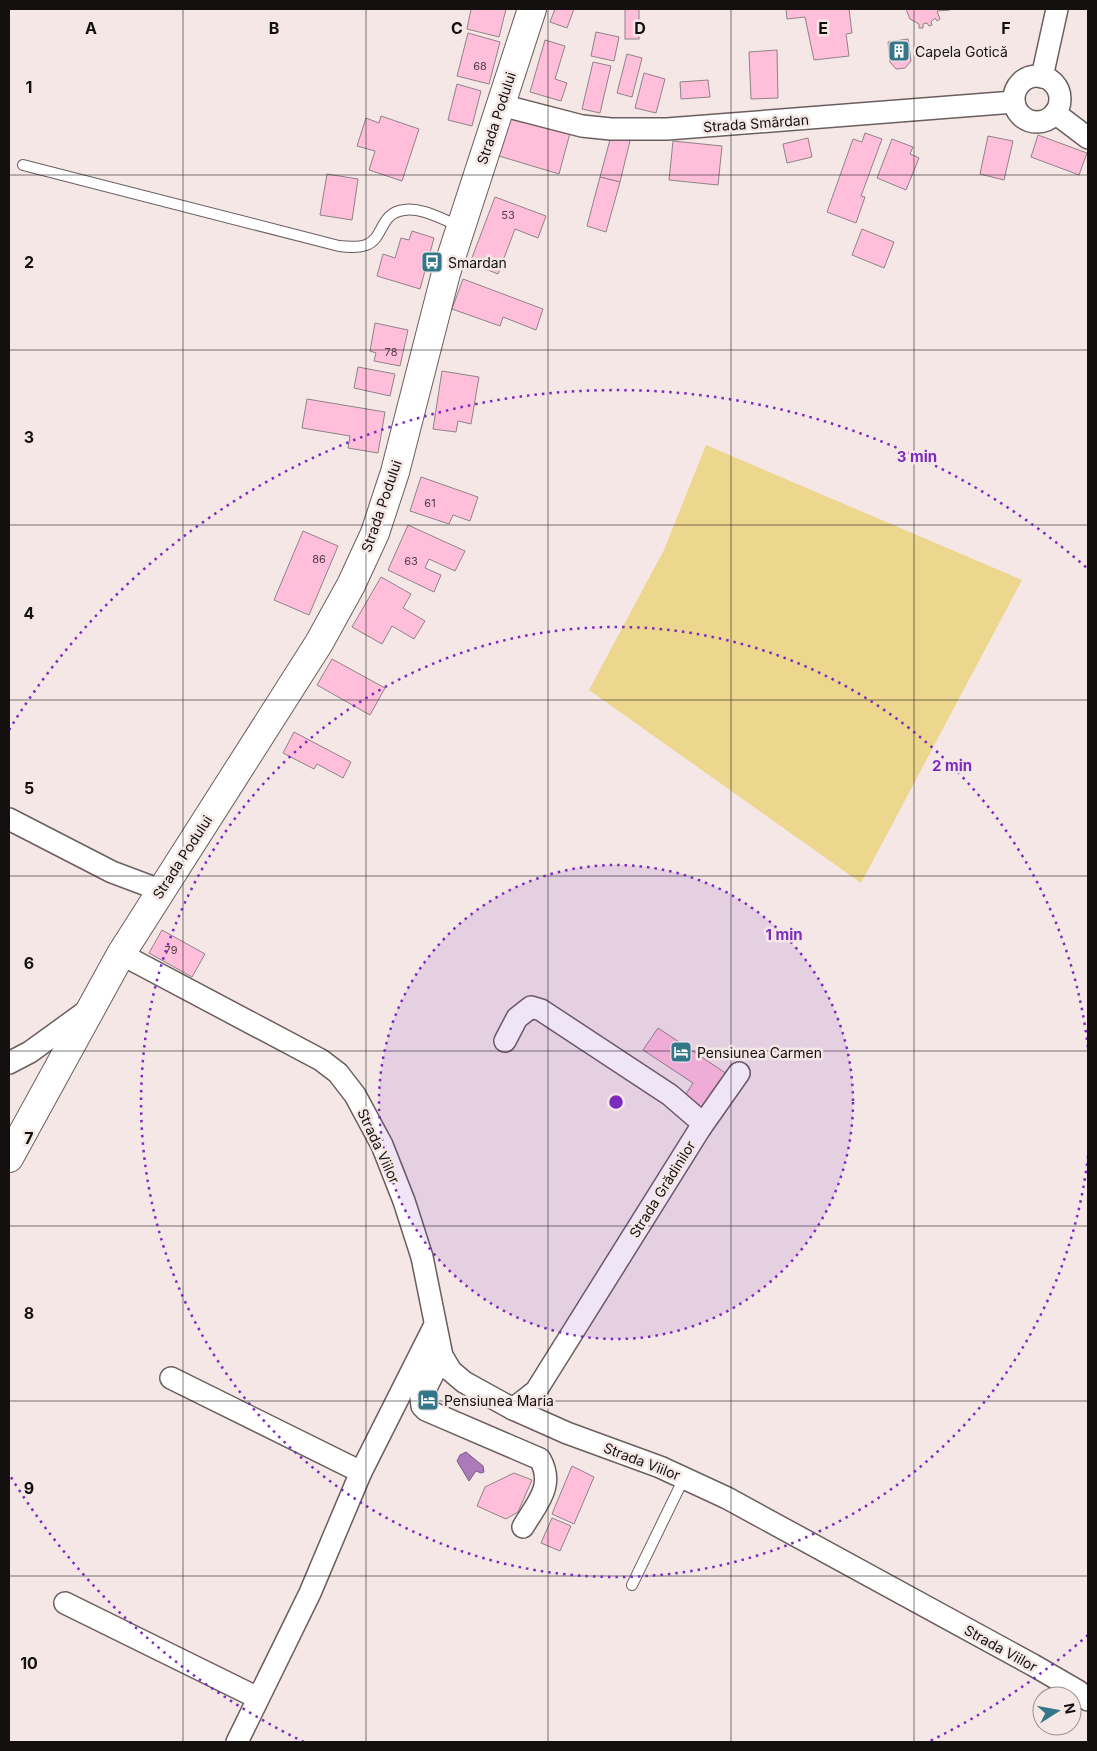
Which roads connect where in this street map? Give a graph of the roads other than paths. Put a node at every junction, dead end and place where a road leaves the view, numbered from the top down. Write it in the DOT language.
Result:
graph roads {
  1 [pos="532,9"];
  2 [pos="1057,9"];
  3 [pos="1042,77"];
  4 [pos="1014,102"];
  5 [pos="501,104"];
  6 [pos="1055,113"];
  7 [pos="1088,138"];
  8 [pos="23,165"];
  9 [pos="461,226"];
  10 [pos="9,819"];
  11 [pos="160,890"];
  12 [pos="121,954"];
  13 [pos="88,1010"];
  14 [pos="505,1040"];
  15 [pos="9,1063"];
  16 [pos="739,1072"];
  17 [pos="700,1127"];
  18 [pos="9,1158"];
  19 [pos="435,1325"];
  20 [pos="442,1356"];
  21 [pos="171,1378"];
  22 [pos="513,1409"];
  23 [pos="361,1472"];
  24 [pos="684,1478"];
  25 [pos="523,1527"];
  26 [pos="632,1585"];
  27 [pos="64,1604"];
  28 [pos="258,1698"];
  29 [pos="1088,1700"];
  30 [pos="237,1742"];
  1 -- 5 [label="street, Strada Podului"];
  2 -- 3 [label="street"];
  3 -- 4 [label="street"];
  3 -- 6 [label="street"];
  4 -- 5 [label="street, Strada Smârdan"];
  4 -- 6 [label="street"];
  5 -- 9 [label="street, Strada Podului"];
  6 -- 7 [label="street"];
  8 -- 9 [label="lane"];
  9 -- 11 [label="street, Strada Podului"];
  10 -- 11 [label="street"];
  11 -- 12 [label="street, Strada Podului"];
  12 -- 13 [label="street, Strada Podului"];
  12 -- 19 [label="street, Strada Viilor"];
  13 -- 15 [label="street"];
  13 -- 18 [label="street, Strada Podului"];
  14 -- 17 [label="street, Strada Grădinilor"];
  16 -- 17 [label="street"];
  17 -- 22 [label="street, Strada Grădinilor"];
  19 -- 20 [label="street, Strada Viilor"];
  19 -- 23 [label="street"];
  20 -- 22 [label="street, Strada Viilor"];
  20 -- 25 [label="street"];
  21 -- 23 [label="street"];
  22 -- 24 [label="street, Strada Viilor"];
  23 -- 28 [label="street"];
  24 -- 26 [label="lane"];
  24 -- 29 [label="street, Strada Viilor"];
  27 -- 28 [label="street"];
  28 -- 30 [label="street"];
}
